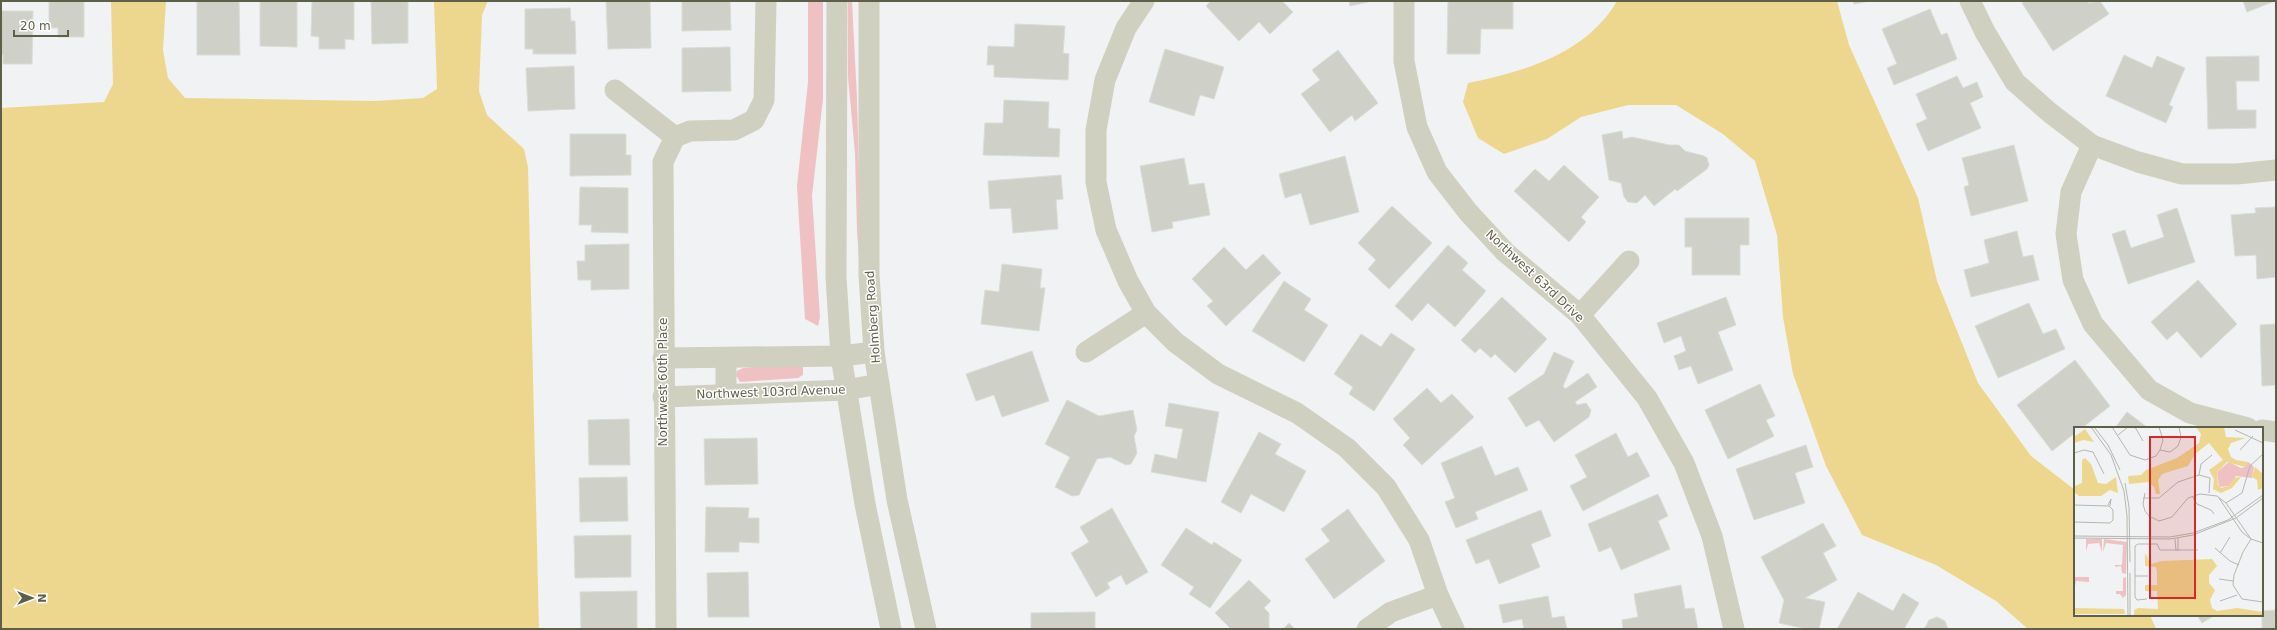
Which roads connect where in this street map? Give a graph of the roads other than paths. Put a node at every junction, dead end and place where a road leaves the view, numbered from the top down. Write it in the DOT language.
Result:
graph roads {
  1 [pos="766,1"];
  2 [pos="837,1"];
  3 [pos="869,1"];
  4 [pos="1144,1"];
  5 [pos="1404,1"];
  6 [pos="1970,1"];
  7 [pos="615,90"];
  8 [pos="675,137"];
  9 [pos="2092,145"];
  10 [pos="2276,170"];
  11 [pos="1629,260"];
  12 [pos="1146,313"];
  13 [pos="1580,315"];
  14 [pos="874,352"];
  15 [pos="1086,352"];
  16 [pos="841,356"];
  17 [pos="663,358"];
  18 [pos="726,358"];
  19 [pos="879,384"];
  20 [pos="846,390"];
  21 [pos="726,394"];
  22 [pos="663,397"];
  23 [pos="2244,427"];
  24 [pos="2263,430"];
  25 [pos="2276,432"];
  26 [pos="1438,594"];
  27 [pos="666,629"];
  28 [pos="891,629"];
  29 [pos="926,629"];
  30 [pos="1367,629"];
  31 [pos="1454,629"];
  32 [pos="1734,629"];
  1 -- 8 [label="street"];
  2 -- 16 [label="street"];
  3 -- 14 [label="street, Holmberg Road"];
  4 -- 12 [label="street"];
  5 -- 13 [label="street, Northwest 63rd Drive"];
  6 -- 9 [label="street"];
  7 -- 8 [label="street"];
  8 -- 17 [label="street, Northwest 60th Place"];
  9 -- 10 [label="street"];
  9 -- 23 [label="street"];
  11 -- 13 [label="street"];
  12 -- 15 [label="street"];
  12 -- 26 [label="street"];
  13 -- 32 [label="street, Northwest 63rd Drive"];
  14 -- 16 [label="street"];
  14 -- 19 [label="street, Holmberg Road"];
  16 -- 18 [label="street"];
  16 -- 20 [label="street"];
  17 -- 18 [label="street"];
  17 -- 22 [label="street, Northwest 60th Place"];
  18 -- 21 [label="street"];
  19 -- 20 [label="street, Northwest 103rd Avenue"];
  19 -- 29 [label="street, Holmberg Road"];
  20 -- 21 [label="street, Northwest 103rd Avenue"];
  20 -- 28 [label="street"];
  21 -- 22 [label="street, Northwest 103rd Avenue"];
  22 -- 27 [label="street, Northwest 60th Place"];
  24 -- 25 [label="street"];
  26 -- 30 [label="street"];
  26 -- 31 [label="street"];
}
